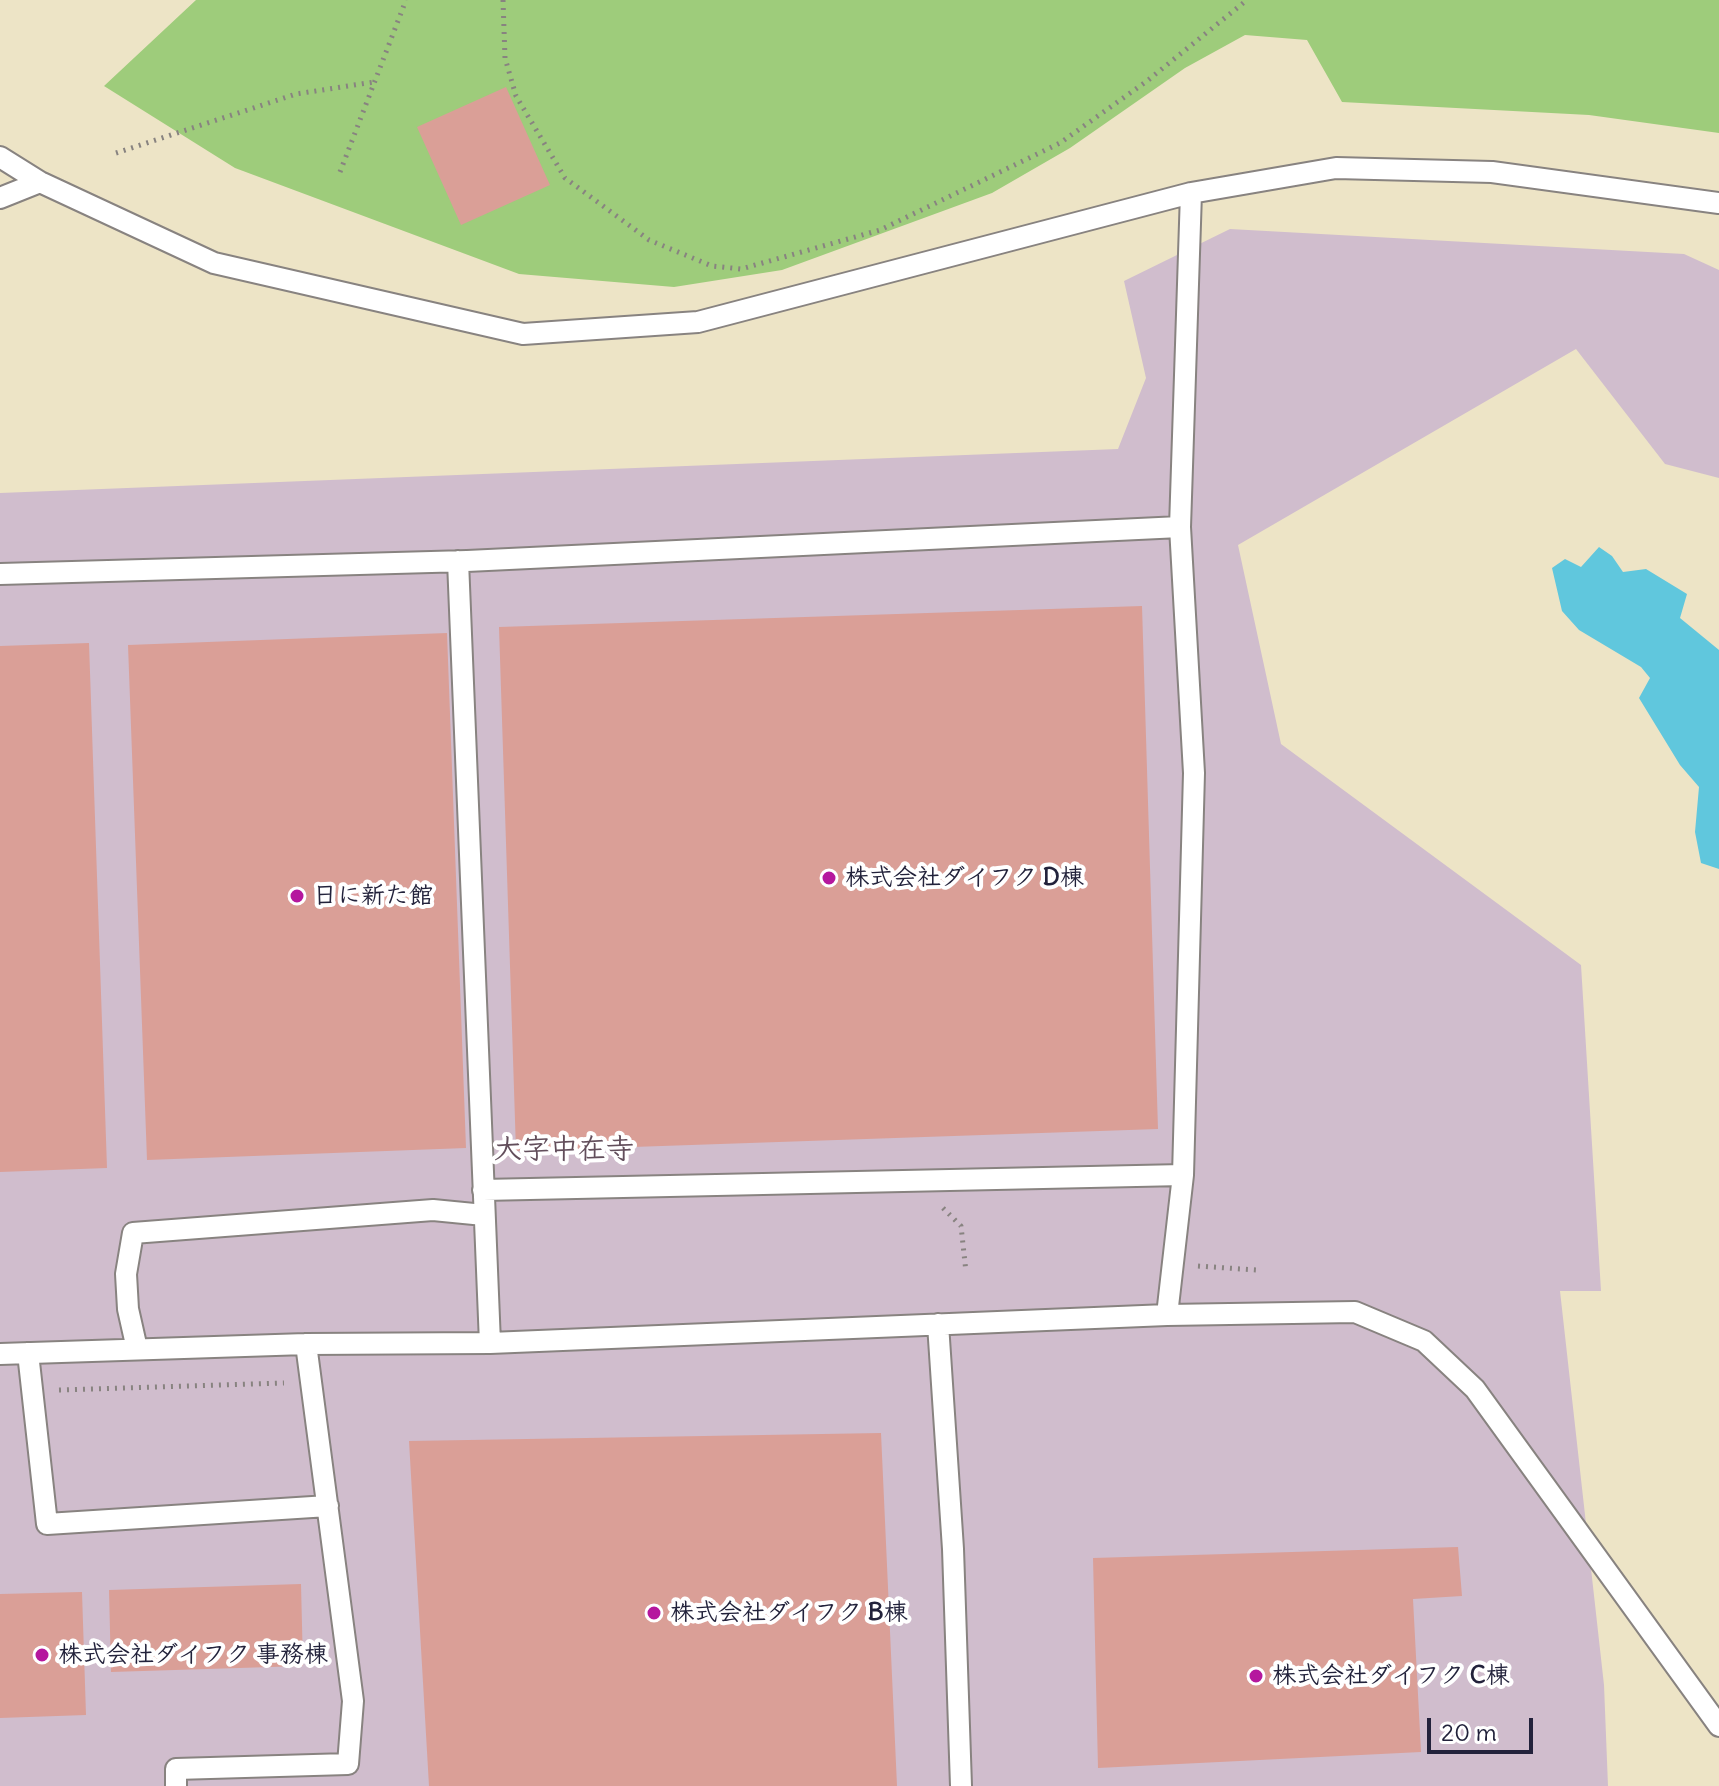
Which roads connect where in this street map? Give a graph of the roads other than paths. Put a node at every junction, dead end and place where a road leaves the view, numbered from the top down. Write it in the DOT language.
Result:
graph roads {
  1 [pos="0,157"];
  2 [pos="40,182"];
  3 [pos="1191,193"];
  4 [pos="0,198"];
  5 [pos="1719,203"];
  6 [pos="1180,527"];
  7 [pos="458,561"];
  8 [pos="0,574"];
  9 [pos="1183,1175"];
  10 [pos="483,1190"];
  11 [pos="484,1215"];
  12 [pos="1167,1315"];
  13 [pos="938,1324"];
  14 [pos="490,1343"];
  15 [pos="306,1344"];
  16 [pos="137,1349"];
  17 [pos="28,1353"];
  18 [pos="0,1354"];
  19 [pos="328,1506"];
  20 [pos="1719,1726"];
  21 [pos="176,1786"];
  22 [pos="961,1786"];
  1 -- 2 [label="lane"];
  2 -- 3 [label="lane"];
  2 -- 4 [label="lane"];
  3 -- 5 [label="lane"];
  3 -- 6 [label="lane"];
  6 -- 7 [label="lane"];
  6 -- 9 [label="lane"];
  7 -- 8 [label="lane"];
  7 -- 10 [label="lane"];
  9 -- 10 [label="lane"];
  9 -- 12 [label="lane"];
  10 -- 11 [label="lane"];
  11 -- 14 [label="lane"];
  11 -- 16 [label="lane"];
  12 -- 13 [label="lane"];
  12 -- 20 [label="lane"];
  13 -- 14 [label="lane"];
  13 -- 22 [label="lane"];
  14 -- 15 [label="lane"];
  15 -- 16 [label="lane"];
  15 -- 19 [label="lane"];
  16 -- 17 [label="lane"];
  17 -- 18 [label="lane"];
  17 -- 19 [label="lane"];
  19 -- 21 [label="lane"];
}
